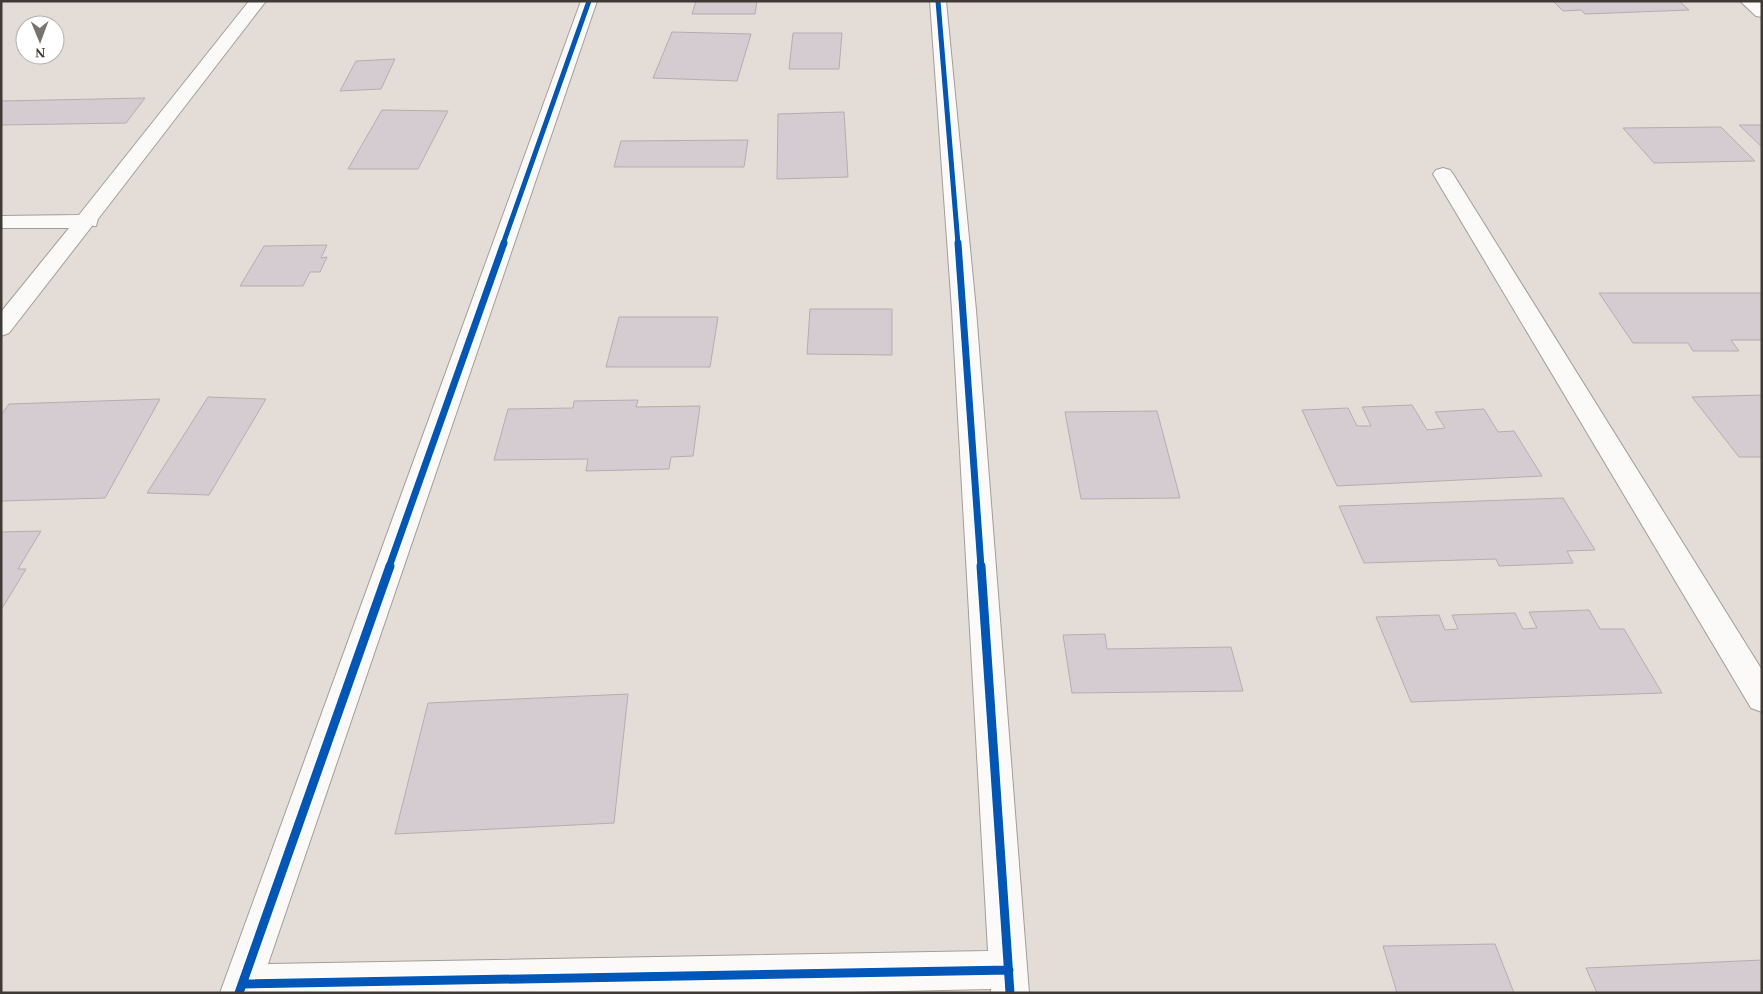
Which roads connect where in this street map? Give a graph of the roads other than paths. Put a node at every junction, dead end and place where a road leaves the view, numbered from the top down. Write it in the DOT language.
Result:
graph roads {
  1 [pos="258,1"];
  2 [pos="589,1"];
  3 [pos="938,1"];
  4 [pos="1748,1"];
  5 [pos="1762,12"];
  6 [pos="1443,174"];
  7 [pos="88,221"];
  8 [pos="1,222"];
  9 [pos="1,328"];
  10 [pos="1762,698"];
  11 [pos="1009,981"];
  12 [pos="240,988"];
  1 -- 7 [label="street"];
  2 -- 12 [label="street"];
  3 -- 11 [label="street"];
  4 -- 5 [label="street"];
  6 -- 10 [label="street"];
  7 -- 8 [label="street"];
  7 -- 9 [label="street"];
  11 -- 12 [label="street"];
}
